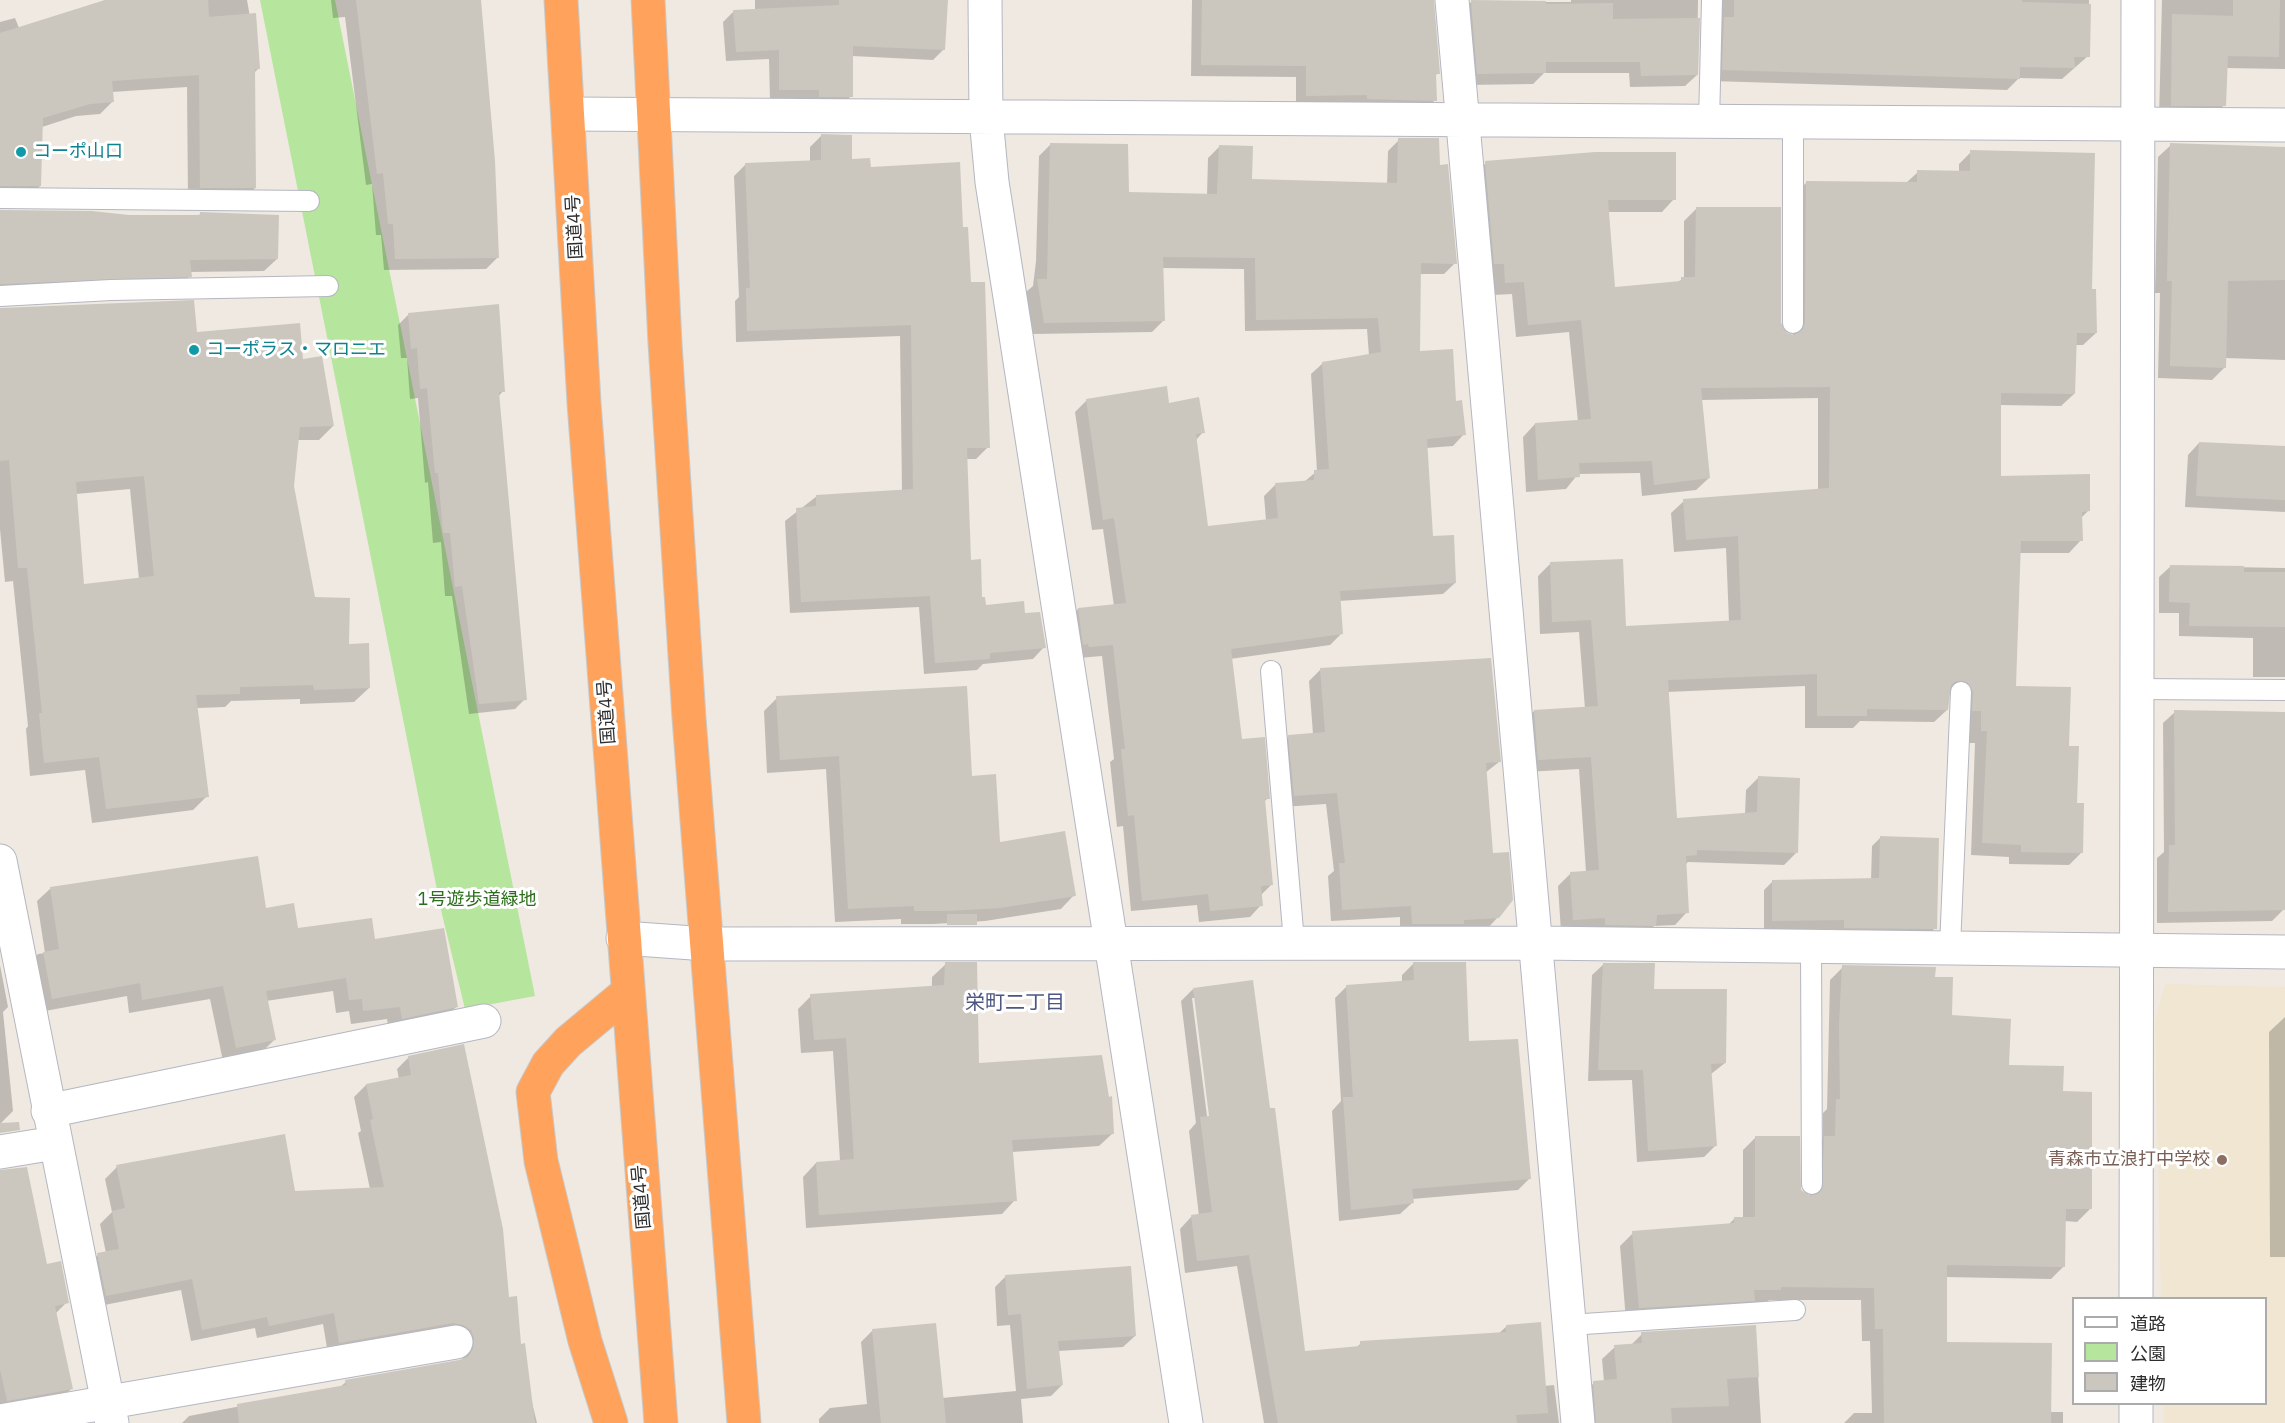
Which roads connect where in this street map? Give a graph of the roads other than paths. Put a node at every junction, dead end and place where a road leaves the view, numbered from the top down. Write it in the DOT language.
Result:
graph roads {
  1 [pos="561,0"];
  2 [pos="648,0"];
  3 [pos="985,0"];
  4 [pos="1452,0"];
  5 [pos="1712,0"];
  6 [pos="2138,0"];
  7 [pos="568,114"];
  8 [pos="653,115"];
  9 [pos="986,118"];
  10 [pos="1462,120"];
  11 [pos="1793,121"];
  12 [pos="1709,122"];
  13 [pos="2137,124"];
  14 [pos="2285,125"];
  15 [pos="0,198"];
  16 [pos="309,201"];
  17 [pos="328,286"];
  18 [pos="0,296"];
  19 [pos="1793,323"];
  20 [pos="1271,671"];
  21 [pos="2136,689"];
  22 [pos="2285,690"];
  23 [pos="1961,692"];
  24 [pos="0,861"];
  25 [pos="623,938"];
  26 [pos="1111,942"];
  27 [pos="1294,942"];
  28 [pos="1535,943"];
  29 [pos="707,944"];
  30 [pos="1811,946"];
  31 [pos="1950,947"];
  32 [pos="2136,949"];
  33 [pos="2285,952"];
  34 [pos="628,992"];
  35 [pos="484,1021"];
  36 [pos="48,1111"];
  37 [pos="55,1143"];
  38 [pos="0,1152"];
  39 [pos="1812,1185"];
  40 [pos="2136,1297"];
  41 [pos="1795,1310"];
  42 [pos="1569,1325"];
  43 [pos="456,1341"];
  44 [pos="2136,1405"];
  45 [pos="110,1412"];
  46 [pos="0,1421"];
  47 [pos="612,1423"];
  48 [pos="661,1423"];
  49 [pos="744,1423"];
  50 [pos="1186,1423"];
  51 [pos="1578,1423"];
  52 [pos="2136,1423"];
  1 -- 7 [label="highway, 国道4号"];
  2 -- 8 [label="highway"];
  3 -- 9 [label="street"];
  4 -- 10 [label="street"];
  5 -- 12 [label="lane"];
  6 -- 13 [label="street"];
  7 -- 8 [label="street"];
  7 -- 25 [label="highway, 国道4号"];
  8 -- 9 [label="street"];
  8 -- 29 [label="highway"];
  9 -- 10 [label="street"];
  9 -- 26 [label="street"];
  10 -- 12 [label="street"];
  10 -- 28 [label="street"];
  11 -- 12 [label="street"];
  11 -- 13 [label="street"];
  11 -- 19 [label="lane"];
  13 -- 14 [label="street"];
  13 -- 21 [label="street"];
  15 -- 16 [label="lane"];
  17 -- 18 [label="lane"];
  20 -- 27 [label="lane"];
  21 -- 22 [label="lane"];
  21 -- 32 [label="street"];
  23 -- 31 [label="lane"];
  24 -- 36 [label="street"];
  25 -- 29 [label="street"];
  25 -- 34 [label="highway, 国道4号"];
  26 -- 27 [label="street"];
  26 -- 29 [label="street"];
  26 -- 50 [label="street"];
  27 -- 28 [label="street"];
  28 -- 30 [label="street"];
  28 -- 42 [label="street"];
  29 -- 49 [label="highway"];
  30 -- 31 [label="street"];
  30 -- 39 [label="lane"];
  31 -- 32 [label="street"];
  32 -- 33 [label="street"];
  32 -- 40 [label="street"];
  34 -- 47 [label="highway"];
  34 -- 48 [label="highway, 国道4号"];
  35 -- 36 [label="street"];
  36 -- 37 [label="street"];
  37 -- 38 [label="street"];
  37 -- 45 [label="street"];
  41 -- 42 [label="lane"];
  42 -- 51 [label="street"];
  43 -- 45 [label="street"];
  44 -- 52 [label="street"];
  45 -- 46 [label="street"];
}
